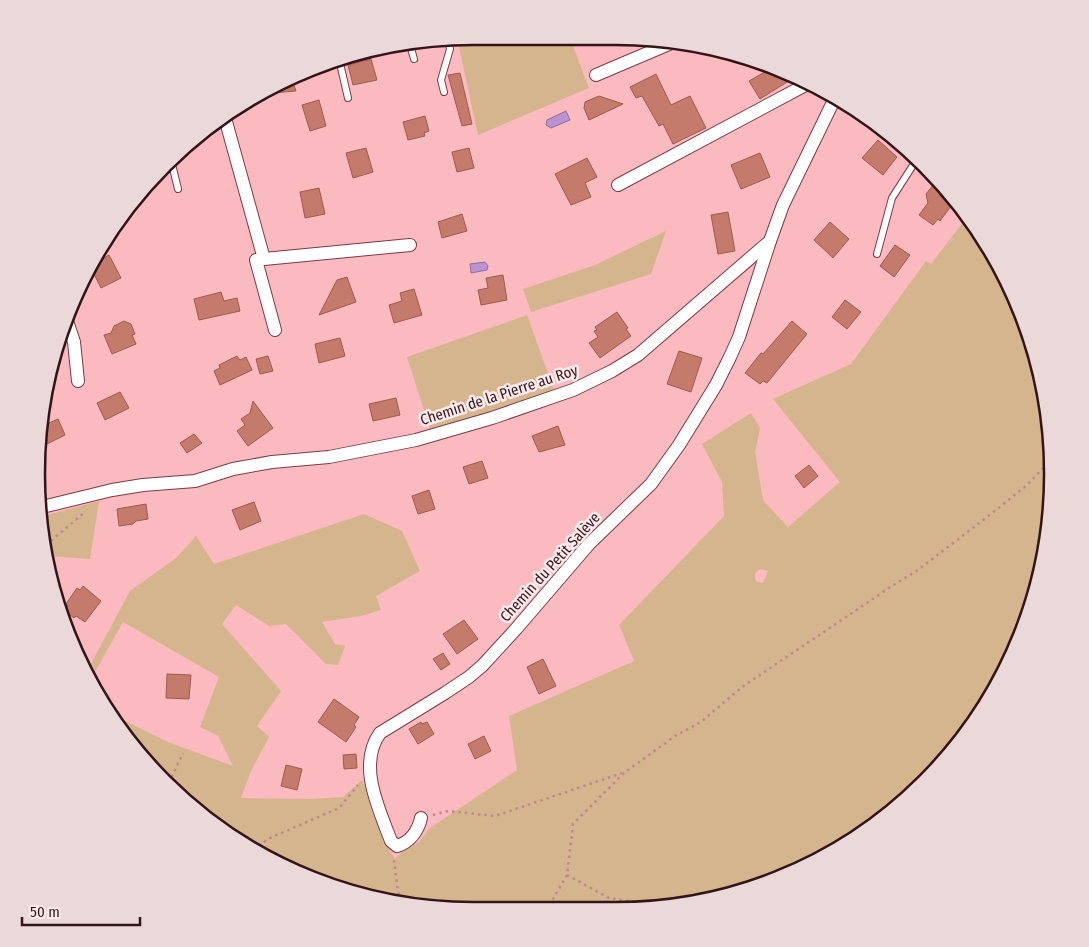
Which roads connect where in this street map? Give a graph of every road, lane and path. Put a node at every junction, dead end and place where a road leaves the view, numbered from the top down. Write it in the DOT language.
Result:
graph roads {
  1 [pos="449,46"];
  2 [pos="660,48"];
  3 [pos="412,50"];
  4 [pos="414,59"];
  5 [pos="341,67"];
  6 [pos="596,75"];
  7 [pos="801,87"];
  8 [pos="444,92"];
  9 [pos="348,98"];
  10 [pos="832,103"];
  11 [pos="227,124"];
  12 [pos="913,166"];
  13 [pos="173,169"];
  14 [pos="618,185"];
  15 [pos="178,189"];
  16 [pos="770,241"];
  17 [pos="410,245"];
  18 [pos="877,254"];
  19 [pos="264,259"];
  20 [pos="70,330"];
  21 [pos="275,330"];
  22 [pos="78,381"];
  23 [pos="1043,468"];
  24 [pos="46,506"];
  25 [pos="91,507"];
  26 [pos="51,540"];
  27 [pos="183,753"];
  28 [pos="371,770"];
  29 [pos="624,773"];
  30 [pos="172,777"];
  31 [pos="421,818"];
  32 [pos="259,845"];
  33 [pos="397,846"];
  34 [pos="567,875"];
  35 [pos="400,895"];
  36 [pos="631,901"];
  37 [pos="551,902"];
  1 -- 8 [label="lane"];
  2 -- 6 [label="street"];
  3 -- 4 [label="lane"];
  5 -- 9 [label="lane"];
  7 -- 14 [label="street"];
  10 -- 16 [label="street, Chemin de la Pierre au Roy"];
  11 -- 19 [label="street"];
  12 -- 18 [label="lane"];
  13 -- 15 [label="lane"];
  16 -- 24 [label="street, Chemin de la Pierre au Roy"];
  16 -- 28 [label="street, Chemin du Petit Salève"];
  17 -- 19 [label="street"];
  19 -- 21 [label="street"];
  20 -- 22 [label="street"];
  23 -- 29 [label="path"];
  25 -- 26 [label="path"];
  27 -- 30 [label="path"];
  28 -- 32 [label="path"];
  28 -- 33 [label="street, Chemin du Petit Salève"];
  29 -- 31 [label="path"];
  29 -- 34 [label="path"];
  31 -- 33 [label="street"];
  33 -- 35 [label="path"];
  34 -- 36 [label="path"];
  34 -- 37 [label="path"];
}
